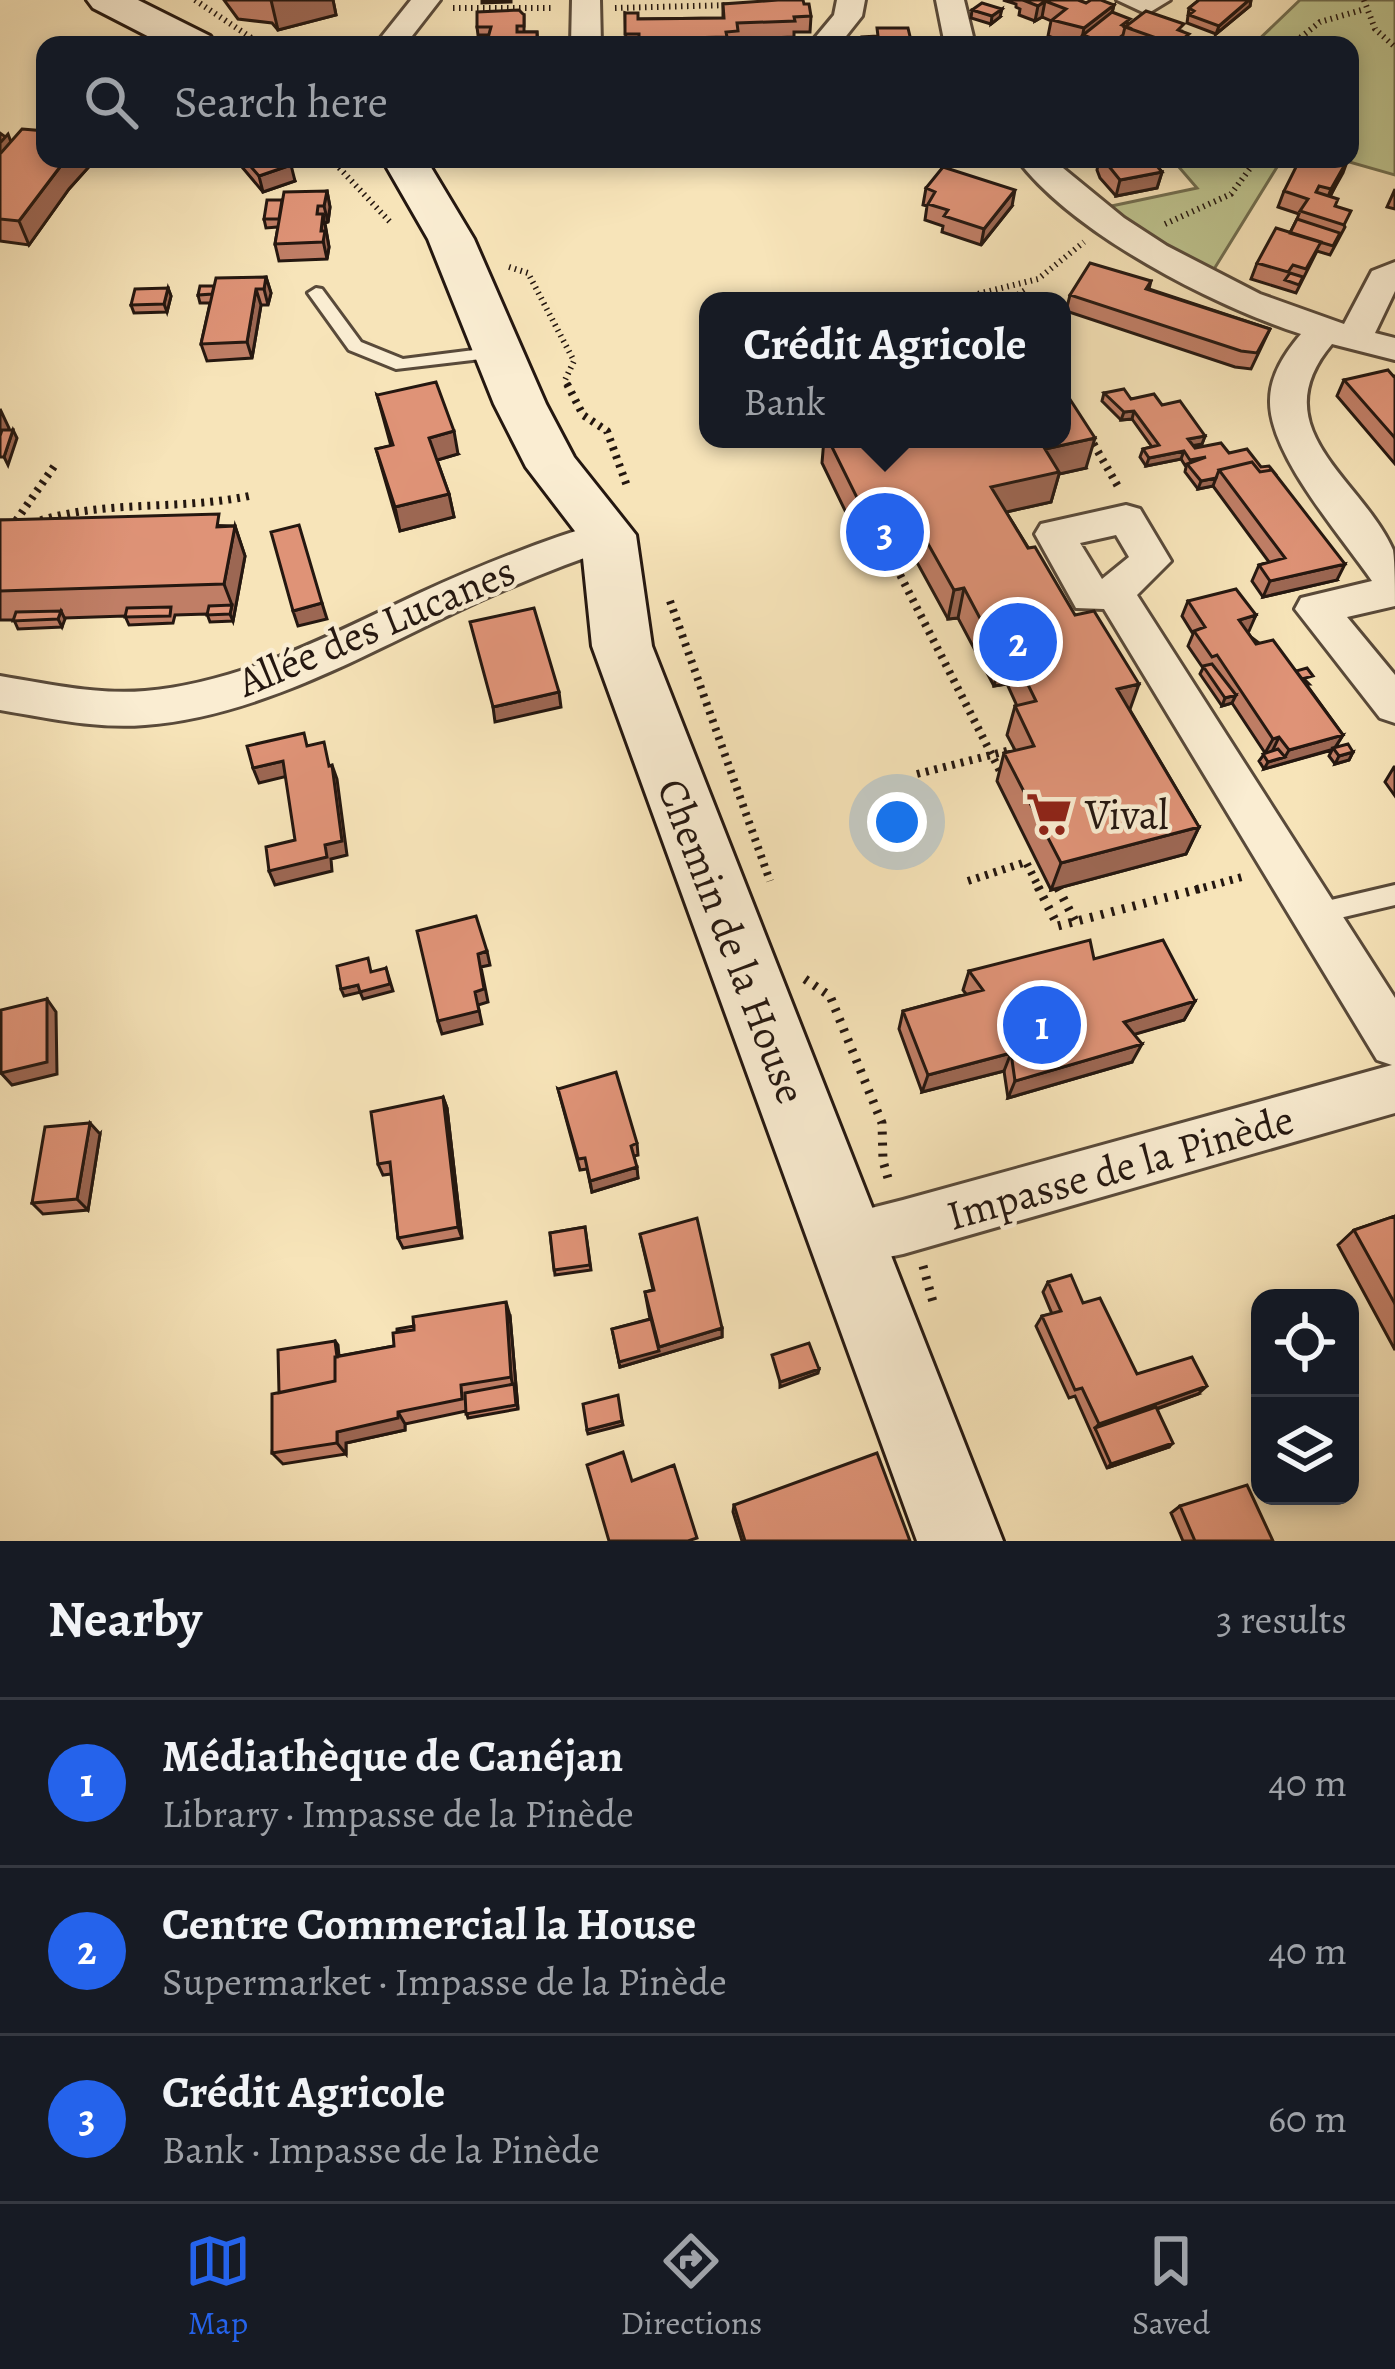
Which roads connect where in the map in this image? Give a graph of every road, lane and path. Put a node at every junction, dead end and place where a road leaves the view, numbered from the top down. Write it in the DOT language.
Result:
graph roads {
  1 [pos="107,0"];
  2 [pos="851,0"];
  3 [pos="950,0"];
  4 [pos="1131,0"];
  5 [pos="1156,0"];
  6 [pos="1364,0"];
  7 [pos="585,4"];
  8 [pos="752,4"];
  9 [pos="1365,9"];
  10 [pos="416,19"];
  11 [pos="178,36"];
  12 [pos="586,36"];
  13 [pos="831,36"];
  14 [pos="958,36"];
  15 [pos="1302,36"];
  16 [pos="1395,47"];
  17 [pos="363,168"];
  18 [pos="409,168"];
  19 [pos="1043,168"];
  20 [pos="1395,272"];
  21 [pos="1034,284"];
  22 [pos="1020,292"];
  23 [pos="316,293"];
  24 [pos="1339,336"];
  25 [pos="1395,349"];
  26 [pos="498,352"];
  27 [pos="1084,429"];
  28 [pos="55,466"];
  29 [pos="249,496"];
  30 [pos="1126,519"];
  31 [pos="608,535"];
  32 [pos="892,560"];
  33 [pos="1395,587"];
  34 [pos="1114,592"];
  35 [pos="4,701"];
  36 [pos="1395,706"];
  37 [pos="1014,749"];
  38 [pos="994,755"];
  39 [pos="917,774"];
  40 [pos="1004,778"];
  41 [pos="1284,866"];
  42 [pos="968,881"];
  43 [pos="1058,888"];
  44 [pos="1395,896"];
  45 [pos="1314,914"];
  46 [pos="1075,921"];
  47 [pos="1395,1043"];
  48 [pos="1395,1089"];
  49 [pos="844,1239"];
  50 [pos="960,1541"];
  1 -- 11 [label="street"];
  2 -- 13 [label="street"];
  3 -- 14 [label="street"];
  4 -- 5 [label="street"];
  6 -- 9 [label="path"];
  7 -- 8 [label="path"];
  7 -- 10 [label="path"];
  7 -- 12 [label="street"];
  9 -- 15 [label="path"];
  9 -- 16 [label="path"];
  17 -- 26 [label="street"];
  18 -- 26 [label="street"];
  19 -- 24 [label="street"];
  20 -- 24 [label="street"];
  21 -- 22 [label="path"];
  23 -- 26 [label="lane"];
  24 -- 25 [label="street"];
  24 -- 33 [label="street"];
  26 -- 31 [label="street"];
  27 -- 30 [label="path"];
  28 -- 29 [label="path"];
  30 -- 34 [label="street"];
  30 -- 34 [label="street"];
  31 -- 35 [label="street, Allée des Lucanes"];
  31 -- 49 [label="street, Chemin de la House"];
  32 -- 38 [label="path"];
  33 -- 36 [label="street"];
  34 -- 41 [label="street"];
  37 -- 38 [label="path"];
  38 -- 39 [label="path"];
  38 -- 40 [label="path"];
  41 -- 45 [label="street"];
  41 -- 46 [label="path"];
  42 -- 46 [label="path"];
  43 -- 46 [label="path"];
  44 -- 45 [label="lane"];
  45 -- 47 [label="street"];
  48 -- 49 [label="street, Impasse de la Pinède"];
  49 -- 50 [label="street, Chemin de la House"];
}
